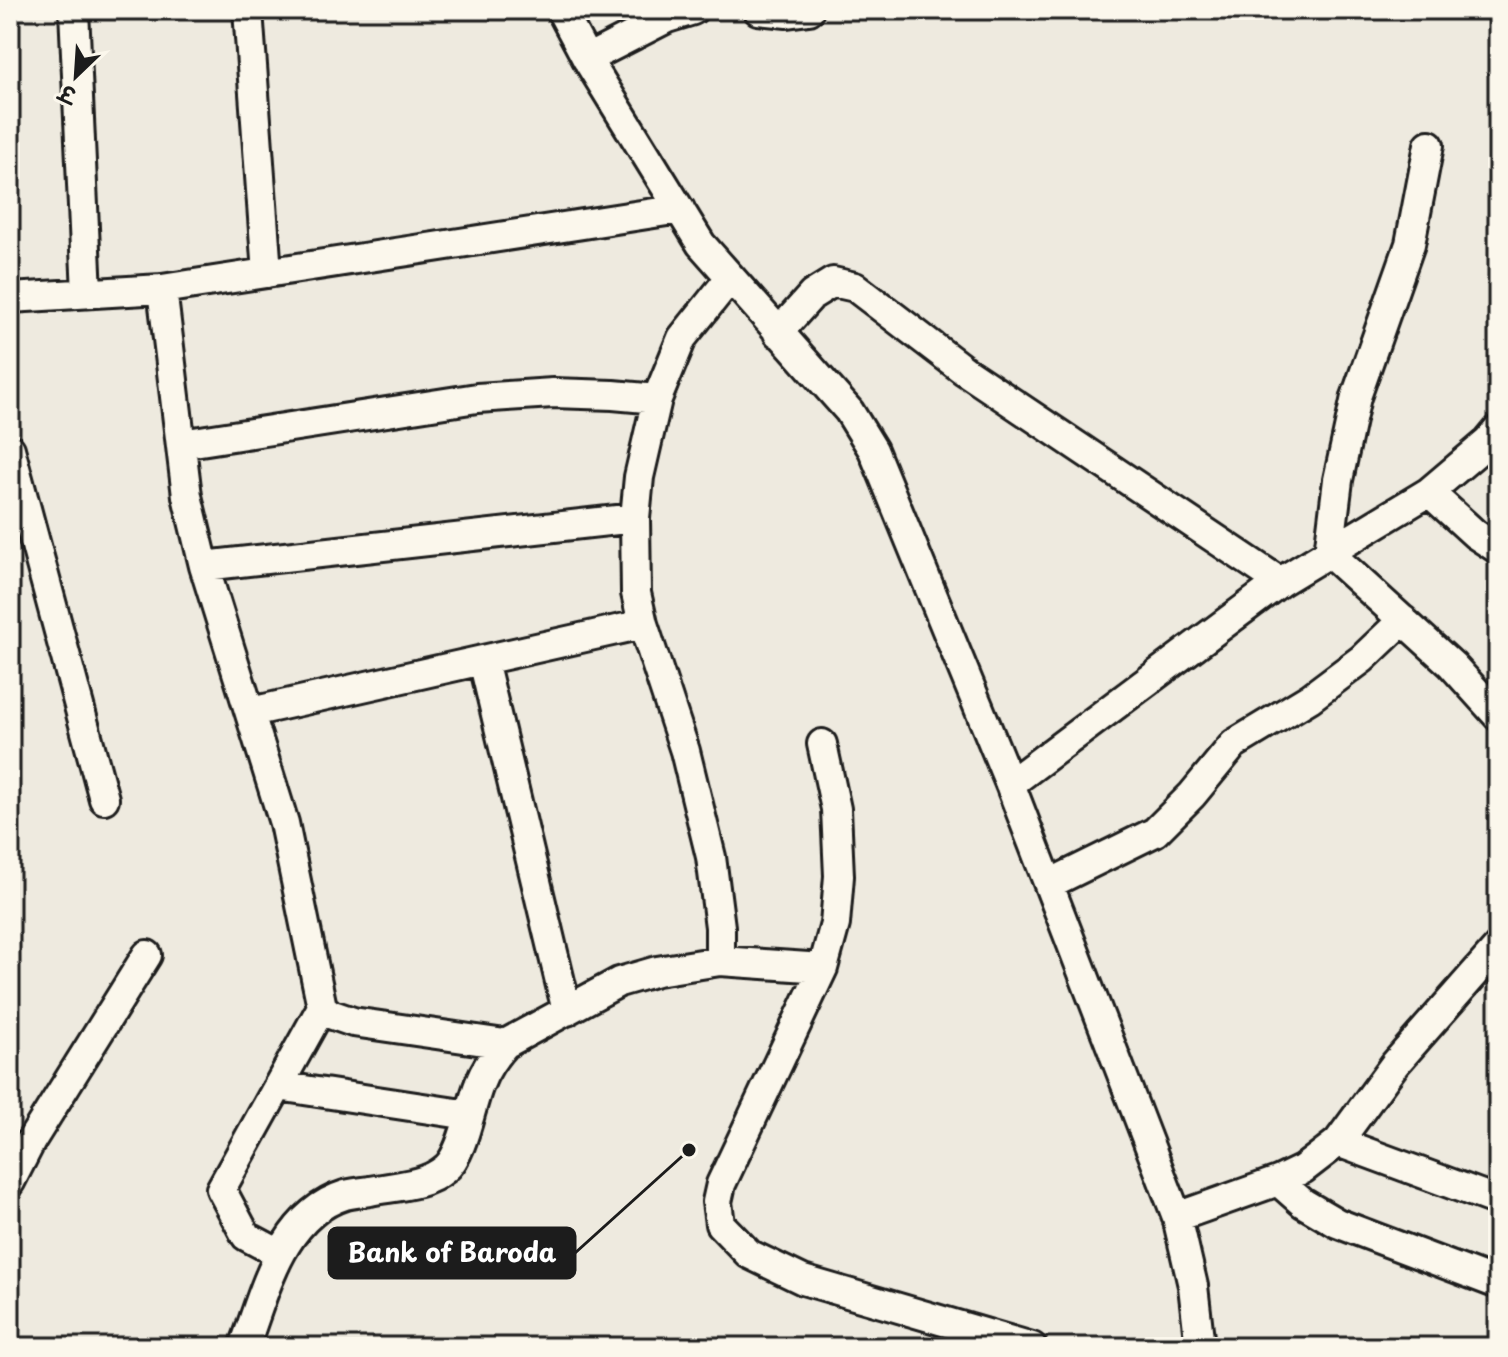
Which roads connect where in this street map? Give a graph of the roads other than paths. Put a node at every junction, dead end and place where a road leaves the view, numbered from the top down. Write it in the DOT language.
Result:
graph roads {
  1 [pos="74,10"];
  2 [pos="248,10"];
  3 [pos="561,10"];
  4 [pos="693,10"];
  5 [pos="758,10"];
  6 [pos="809,10"];
  7 [pos="587,59"];
  8 [pos="1429,145"];
  9 [pos="680,209"];
  10 [pos="267,273"];
  11 [pos="730,278"];
  12 [pos="162,289"];
  13 [pos="87,293"];
  14 [pos="10,298"];
  15 [pos="778,333"];
  16 [pos="657,399"];
  17 [pos="1498,430"];
  18 [pos="181,444"];
  19 [pos="10,449"];
  20 [pos="1429,492"];
  21 [pos="635,518"];
  22 [pos="1498,549"];
  23 [pos="1329,553"];
  24 [pos="204,566"];
  25 [pos="1280,582"];
  26 [pos="1403,620"];
  27 [pos="643,624"];
  28 [pos="483,660"];
  29 [pos="251,712"];
  30 [pos="1498,716"];
  31 [pos="822,744"];
  32 [pos="1010,784"];
  33 [pos="104,799"];
  34 [pos="1049,884"];
  35 [pos="1498,947"];
  36 [pos="147,955"];
  37 [pos="720,961"];
  38 [pos="823,968"];
  39 [pos="322,1007"];
  40 [pos="567,1011"];
  41 [pos="505,1044"];
  42 [pos="278,1086"];
  43 [pos="469,1115"];
  44 [pos="1338,1142"];
  45 [pos="1278,1181"];
  46 [pos="10,1182"];
  47 [pos="1498,1201"];
  48 [pos="1177,1217"];
  49 [pos="280,1254"];
  50 [pos="1498,1284"];
  51 [pos="244,1347"];
  52 [pos="1032,1347"];
  53 [pos="1200,1347"];
  1 -- 13 [label="street"];
  2 -- 10 [label="street"];
  3 -- 7 [label="street"];
  4 -- 7 [label="street"];
  5 -- 6 [label="street"];
  7 -- 9 [label="street"];
  8 -- 23 [label="street"];
  9 -- 10 [label="street"];
  9 -- 11 [label="street"];
  10 -- 12 [label="street"];
  11 -- 15 [label="street"];
  11 -- 16 [label="street"];
  12 -- 13 [label="street"];
  12 -- 18 [label="street"];
  13 -- 14 [label="street"];
  15 -- 25 [label="street"];
  15 -- 32 [label="street"];
  16 -- 18 [label="street"];
  16 -- 21 [label="street"];
  17 -- 20 [label="street"];
  18 -- 24 [label="street"];
  19 -- 33 [label="street"];
  20 -- 22 [label="street"];
  20 -- 23 [label="street"];
  21 -- 24 [label="street"];
  21 -- 27 [label="street"];
  23 -- 25 [label="street"];
  23 -- 26 [label="street"];
  24 -- 29 [label="street"];
  25 -- 32 [label="street"];
  26 -- 30 [label="street"];
  26 -- 34 [label="street"];
  27 -- 28 [label="street"];
  27 -- 37 [label="street"];
  28 -- 29 [label="street"];
  28 -- 40 [label="street"];
  29 -- 39 [label="street"];
  31 -- 38 [label="street"];
  32 -- 34 [label="street"];
  34 -- 48 [label="street"];
  35 -- 44 [label="street"];
  36 -- 46 [label="street"];
  37 -- 38 [label="street"];
  37 -- 40 [label="street"];
  38 -- 52 [label="street"];
  39 -- 41 [label="street"];
  39 -- 42 [label="street"];
  40 -- 41 [label="street"];
  41 -- 43 [label="street"];
  42 -- 43 [label="street"];
  42 -- 49 [label="street"];
  43 -- 49 [label="street"];
  44 -- 45 [label="street"];
  44 -- 47 [label="street"];
  45 -- 48 [label="street"];
  45 -- 50 [label="street"];
  48 -- 53 [label="street"];
  49 -- 51 [label="street"];
}
